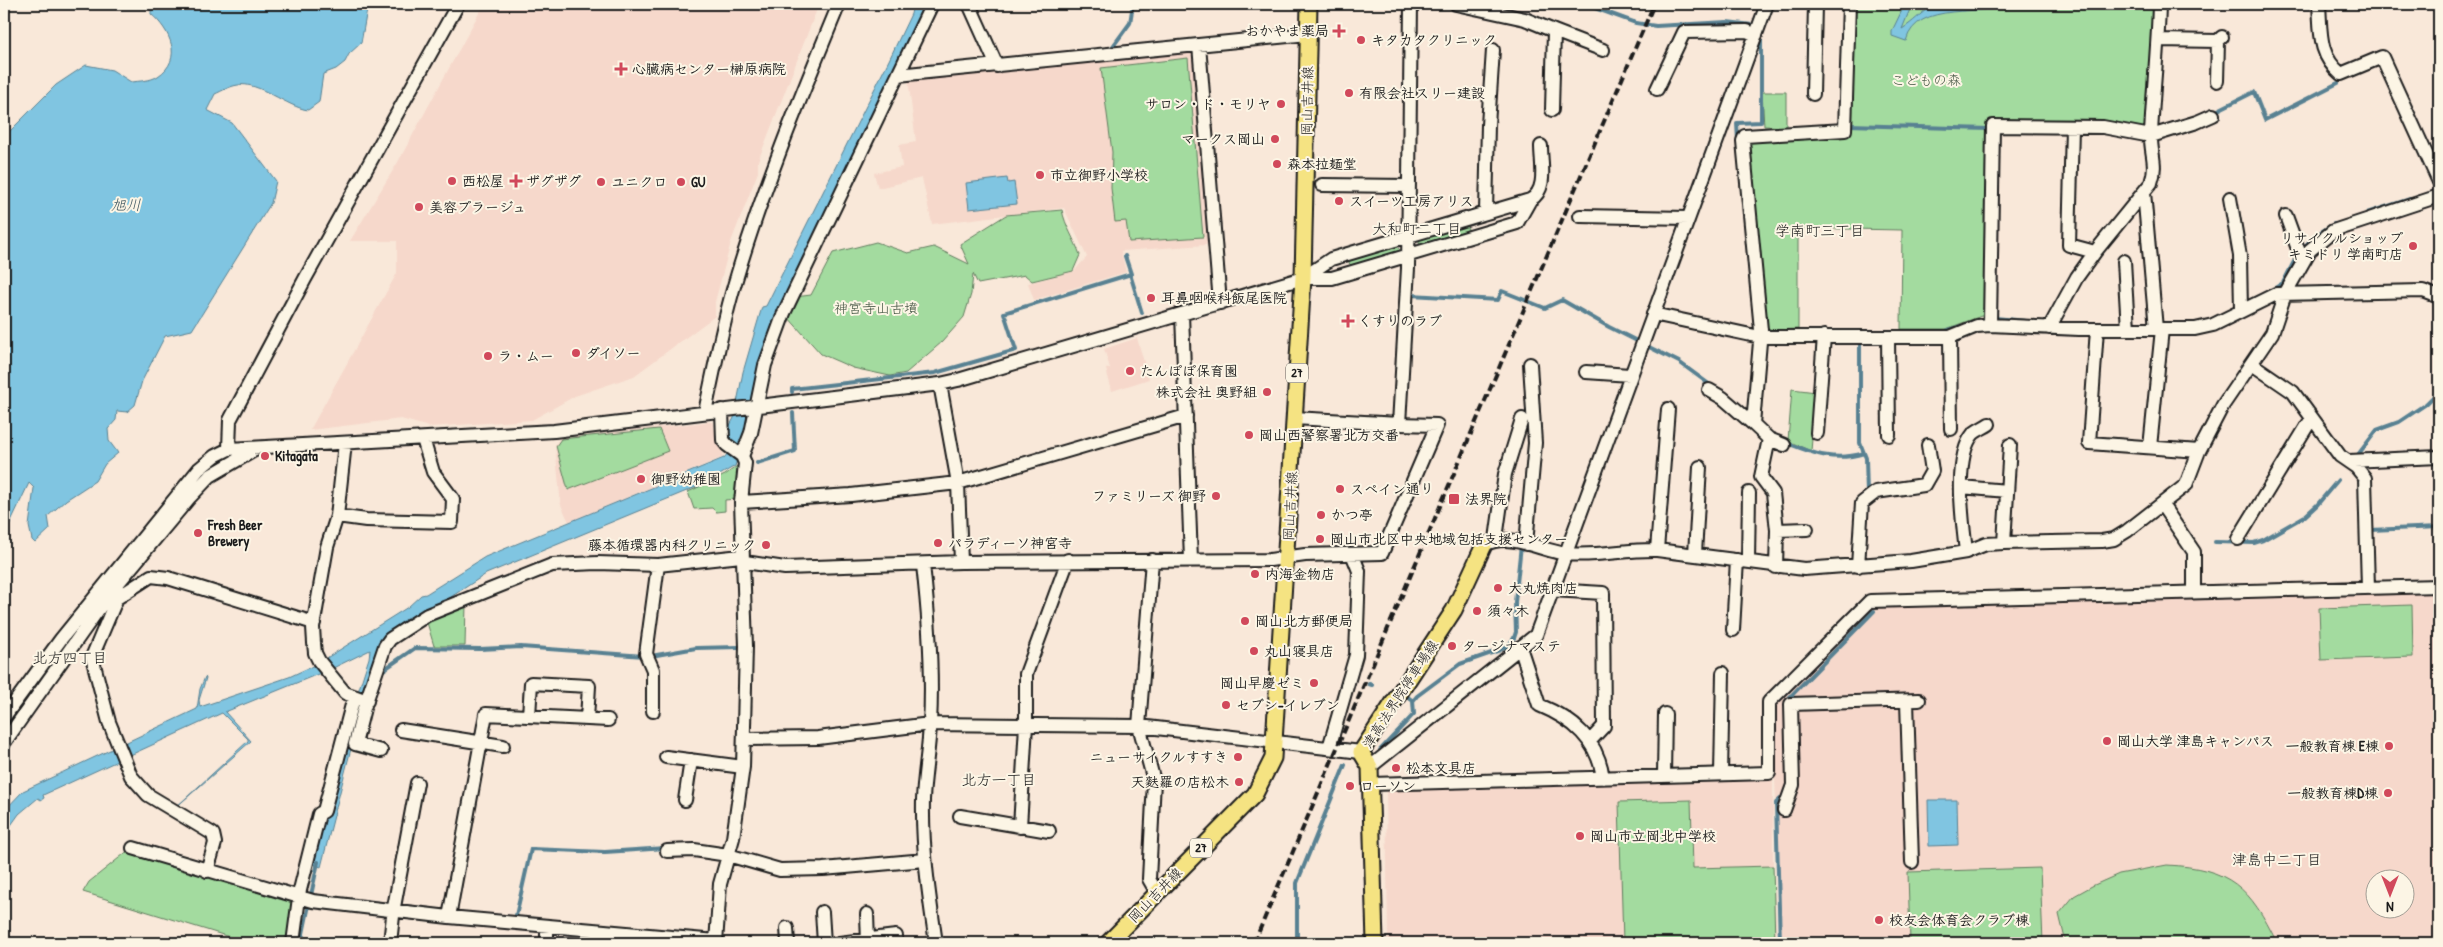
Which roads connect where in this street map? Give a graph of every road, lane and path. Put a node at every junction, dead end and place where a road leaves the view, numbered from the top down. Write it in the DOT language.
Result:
graph roads {
  1 [pos="458,4"];
  2 [pos="838,4"];
  3 [pos="932,4"];
  4 [pos="969,4"];
  5 [pos="1309,4"];
  6 [pos="1411,4"];
  7 [pos="1456,4"];
  8 [pos="1768,4"];
  9 [pos="1815,4"];
  10 [pos="1849,4"];
  11 [pos="2159,4"];
  12 [pos="2319,4"];
  13 [pos="1503,9"];
  14 [pos="1554,31"];
  15 [pos="1308,34"];
  16 [pos="1756,35"];
  17 [pos="2159,40"];
  18 [pos="1199,45"];
  19 [pos="1493,50"];
  20 [pos="1603,50"];
  21 [pos="997,66"];
  22 [pos="898,76"];
  23 [pos="2217,81"];
  24 [pos="1657,89"];
  25 [pos="1813,94"];
  26 [pos="1552,110"];
  27 [pos="2213,115"];
  28 [pos="2071,129"];
  29 [pos="2151,136"];
  30 [pos="1541,146"];
  31 [pos="2439,182"];
  32 [pos="1322,185"];
  33 [pos="1408,186"];
  34 [pos="2144,192"];
  35 [pos="2439,196"];
  36 [pos="2230,198"];
  37 [pos="1530,200"];
  38 [pos="1486,212"];
  39 [pos="1580,216"];
  40 [pos="2286,216"];
  41 [pos="1469,217"];
  42 [pos="1688,218"];
  43 [pos="1407,236"];
  44 [pos="1474,236"];
  45 [pos="2095,252"];
  46 [pos="1407,256"];
  47 [pos="2300,256"];
  48 [pos="2124,261"];
  49 [pos="1303,278"];
  50 [pos="2285,294"];
  51 [pos="2439,297"];
  52 [pos="1220,303"];
  53 [pos="2240,308"];
  54 [pos="1182,314"];
  55 [pos="1653,314"];
  56 [pos="1990,321"];
  57 [pos="2051,325"];
  58 [pos="2128,326"];
  59 [pos="2157,326"];
  60 [pos="2096,329"];
  61 [pos="1761,333"];
  62 [pos="1824,336"];
  63 [pos="1888,337"];
  64 [pos="1950,337"];
  65 [pos="1530,364"];
  66 [pos="2252,364"];
  67 [pos="1586,372"];
  68 [pos="1630,375"];
  69 [pos="940,384"];
  70 [pos="1710,390"];
  71 [pos="754,406"];
  72 [pos="729,409"];
  73 [pos="1668,409"];
  74 [pos="705,412"];
  75 [pos="1186,416"];
  76 [pos="1294,418"];
  77 [pos="2312,418"];
  78 [pos="1522,419"];
  79 [pos="1399,424"];
  80 [pos="1753,424"];
  81 [pos="1990,424"];
  82 [pos="1951,429"];
  83 [pos="1817,433"];
  84 [pos="1889,435"];
  85 [pos="423,439"];
  86 [pos="1770,440"];
  87 [pos="345,443"];
  88 [pos="1784,445"];
  89 [pos="1928,445"];
  90 [pos="2010,445"];
  91 [pos="2150,447"];
  92 [pos="258,448"];
  93 [pos="230,449"];
  94 [pos="2199,451"];
  95 [pos="741,456"];
  96 [pos="2439,456"];
  97 [pos="2349,461"];
  98 [pos="1700,467"];
  99 [pos="958,483"];
  100 [pos="1961,487"];
  101 [pos="2007,491"];
  102 [pos="1749,493"];
  103 [pos="741,502"];
  104 [pos="2162,505"];
  105 [pos="336,516"];
  106 [pos="1807,529"];
  107 [pos="1777,530"];
  108 [pos="2238,539"];
  109 [pos="1490,542"];
  110 [pos="2004,542"];
  111 [pos="1526,544"];
  112 [pos="1657,550"];
  113 [pos="1966,552"];
  114 [pos="1565,554"];
  115 [pos="1695,554"];
  116 [pos="1353,556"];
  117 [pos="1287,558"];
  118 [pos="743,559"];
  119 [pos="1745,559"];
  120 [pos="1068,560"];
  121 [pos="1152,560"];
  122 [pos="1191,560"];
  123 [pos="1858,561"];
  124 [pos="961,562"];
  125 [pos="1776,562"];
  126 [pos="658,565"];
  127 [pos="923,565"];
  128 [pos="2368,584"];
  129 [pos="2439,586"];
  130 [pos="2194,589"];
  131 [pos="1552,590"];
  132 [pos="113,595"];
  133 [pos="314,623"];
  134 [pos="1733,630"];
  135 [pos="1520,647"];
  136 [pos="1723,673"];
  137 [pos="360,699"];
  138 [pos="653,711"];
  139 [pos="1665,714"];
  140 [pos="529,716"];
  141 [pos="4,717"];
  142 [pos="587,719"];
  143 [pos="608,720"];
  144 [pos="930,724"];
  145 [pos="1026,725"];
  146 [pos="1139,726"];
  147 [pos="401,730"];
  148 [pos="744,739"];
  149 [pos="1590,741"];
  150 [pos="1276,742"];
  151 [pos="4,743"];
  152 [pos="481,744"];
  153 [pos="503,746"];
  154 [pos="1329,748"];
  155 [pos="381,751"];
  156 [pos="1361,752"];
  157 [pos="666,757"];
  158 [pos="691,760"];
  159 [pos="743,767"];
  160 [pos="1370,767"];
  161 [pos="1721,774"];
  162 [pos="1664,775"];
  163 [pos="1603,778"];
  164 [pos="417,783"];
  165 [pos="1371,784"];
  166 [pos="685,800"];
  167 [pos="1784,810"];
  168 [pos="960,816"];
  169 [pos="1020,827"];
  170 [pos="1049,831"];
  171 [pos="132,848"];
  172 [pos="667,851"];
  173 [pos="728,855"];
  174 [pos="925,860"];
  175 [pos="1912,862"];
  176 [pos="206,871"];
  177 [pos="1157,892"];
  178 [pos="305,900"];
  179 [pos="394,907"];
  180 [pos="822,912"];
  181 [pos="450,914"];
  182 [pos="867,914"];
  183 [pos="547,927"];
  184 [pos="787,928"];
  185 [pos="896,936"];
  186 [pos="641,939"];
  187 [pos="716,942"];
  188 [pos="868,942"];
  189 [pos="293,943"];
  190 [pos="390,943"];
  191 [pos="546,943"];
  192 [pos="788,943"];
  193 [pos="824,943"];
  194 [pos="838,943"];
  195 [pos="936,943"];
  196 [pos="1108,943"];
  197 [pos="1375,943"];
  1 -- 93 [label="street"];
  2 -- 74 [label="street"];
  3 -- 22 [label="street"];
  4 -- 21 [label="street"];
  5 -- 15 [label="main road, 岡山吉井線 / 27"];
  6 -- 33 [label="street"];
  7 -- 13 [label="street"];
  8 -- 16 [label="street"];
  9 -- 25 [label="street"];
  10 -- 61 [label="street"];
  11 -- 17 [label="street"];
  12 -- 31 [label="street"];
  13 -- 14 [label="street"];
  14 -- 20 [label="street"];
  14 -- 26 [label="street"];
  15 -- 18 [label="street"];
  15 -- 49 [label="main road, 岡山吉井線 / 27"];
  16 -- 24 [label="street"];
  16 -- 42 [label="street"];
  17 -- 23 [label="street"];
  17 -- 29 [label="street"];
  18 -- 21 [label="street"];
  18 -- 52 [label="street"];
  19 -- 38 [label="street"];
  21 -- 22 [label="street"];
  22 -- 71 [label="street"];
  27 -- 29 [label="street"];
  28 -- 29 [label="street"];
  28 -- 45 [label="street"];
  28 -- 56 [label="street"];
  29 -- 34 [label="street"];
  30 -- 37 [label="street"];
  32 -- 33 [label="street"];
  33 -- 43 [label="street"];
  34 -- 45 [label="street"];
  34 -- 59 [label="street"];
  35 -- 47 [label="street"];
  36 -- 53 [label="street"];
  37 -- 38 [label="street"];
  37 -- 44 [label="street"];
  38 -- 41 [label="street"];
  39 -- 42 [label="street"];
  40 -- 47 [label="street"];
  41 -- 43 [label="street"];
  41 -- 44 [label="street"];
  42 -- 55 [label="street"];
  43 -- 46 [label="street"];
  43 -- 49 [label="street"];
  44 -- 46 [label="street"];
  45 -- 57 [label="street"];
  46 -- 49 [label="street"];
  46 -- 79 [label="street"];
  47 -- 50 [label="street"];
  48 -- 58 [label="street"];
  49 -- 52 [label="street"];
  49 -- 76 [label="main road, 岡山吉井線 / 27"];
  50 -- 51 [label="street"];
  50 -- 53 [label="street"];
  50 -- 66 [label="street"];
  52 -- 54 [label="street"];
  53 -- 59 [label="street"];
  54 -- 69 [label="street"];
  54 -- 75 [label="street"];
  55 -- 61 [label="street"];
  55 -- 68 [label="street"];
  56 -- 57 [label="street"];
  56 -- 64 [label="street"];
  57 -- 60 [label="street"];
  58 -- 59 [label="street"];
  58 -- 60 [label="street"];
  59 -- 91 [label="street"];
  60 -- 91 [label="street"];
  61 -- 62 [label="street"];
  61 -- 80 [label="street"];
  62 -- 63 [label="street"];
  62 -- 83 [label="street"];
  63 -- 64 [label="street"];
  63 -- 84 [label="street"];
  64 -- 82 [label="street"];
  65 -- 111 [label="street"];
  66 -- 77 [label="street"];
  66 -- 94 [label="street"];
  67 -- 68 [label="street"];
  68 -- 114 [label="street"];
  69 -- 71 [label="street"];
  69 -- 99 [label="street"];
  70 -- 80 [label="street"];
  71 -- 72 [label="street"];
  71 -- 95 [label="street"];
  72 -- 74 [label="street"];
  72 -- 95 [label="street"];
  73 -- 112 [label="street"];
  74 -- 85 [label="street"];
  75 -- 99 [label="street"];
  75 -- 122 [label="street"];
  76 -- 79 [label="street"];
  76 -- 117 [label="main road, 岡山吉井線 / 27"];
  77 -- 97 [label="street"];
  77 -- 108 [label="street"];
  78 -- 109 [label="street"];
  79 -- 116 [label="street"];
  80 -- 86 [label="street"];
  81 -- 100 [label="street"];
  85 -- 87 [label="street"];
  85 -- 105 [label="street"];
  86 -- 88 [label="street"];
  86 -- 107 [label="street"];
  87 -- 92 [label="street"];
  87 -- 105 [label="street"];
  89 -- 123 [label="street"];
  90 -- 101 [label="street"];
  91 -- 94 [label="street"];
  92 -- 93 [label="street"];
  92 -- 132 [label="street"];
  93 -- 141 [label="street"];
  94 -- 104 [label="street"];
  95 -- 103 [label="street"];
  96 -- 97 [label="street"];
  97 -- 128 [label="street"];
  98 -- 115 [label="street"];
  99 -- 103 [label="street"];
  99 -- 124 [label="street"];
  100 -- 101 [label="street"];
  100 -- 113 [label="street"];
  101 -- 110 [label="street"];
  102 -- 119 [label="street"];
  103 -- 118 [label="street"];
  104 -- 110 [label="street"];
  104 -- 130 [label="street"];
  105 -- 133 [label="street"];
  106 -- 107 [label="street"];
  107 -- 125 [label="street"];
  109 -- 111 [label="street"];
  109 -- 156 [label="main road, 津高法界院停車場線"];
  110 -- 113 [label="street"];
  111 -- 114 [label="street"];
  112 -- 114 [label="street"];
  112 -- 115 [label="street"];
  113 -- 123 [label="street"];
  114 -- 131 [label="street"];
  115 -- 119 [label="street"];
  116 -- 117 [label="street"];
  116 -- 154 [label="street"];
  117 -- 122 [label="street"];
  117 -- 150 [label="main road, 岡山吉井線 / 27"];
  118 -- 126 [label="street"];
  118 -- 127 [label="street"];
  118 -- 148 [label="street"];
  119 -- 125 [label="street"];
  119 -- 134 [label="street"];
  120 -- 121 [label="street"];
  120 -- 124 [label="street"];
  120 -- 145 [label="street"];
  121 -- 122 [label="street"];
  121 -- 146 [label="street"];
  123 -- 125 [label="street"];
  124 -- 127 [label="street"];
  126 -- 137 [label="street"];
  126 -- 138 [label="street"];
  127 -- 144 [label="street"];
  128 -- 129 [label="street"];
  128 -- 130 [label="street"];
  130 -- 161 [label="street"];
  131 -- 135 [label="street"];
  131 -- 149 [label="street"];
  132 -- 133 [label="street"];
  132 -- 151 [label="street"];
  132 -- 176 [label="street"];
  133 -- 137 [label="street"];
  135 -- 149 [label="street"];
  135 -- 160 [label="street"];
  136 -- 161 [label="street"];
  137 -- 155 [label="street"];
  137 -- 178 [label="street"];
  139 -- 162 [label="street"];
  140 -- 142 [label="street"];
  140 -- 142 [label="street"];
  140 -- 152 [label="street"];
  142 -- 143 [label="street"];
  144 -- 145 [label="street"];
  144 -- 148 [label="street"];
  144 -- 174 [label="street"];
  145 -- 146 [label="street"];
  145 -- 169 [label="street"];
  146 -- 150 [label="street"];
  146 -- 177 [label="street"];
  147 -- 152 [label="street"];
  148 -- 159 [label="street"];
  149 -- 163 [label="street"];
  150 -- 154 [label="street"];
  150 -- 177 [label="main road, 岡山吉井線 / 27"];
  152 -- 153 [label="street"];
  152 -- 181 [label="street"];
  154 -- 156 [label="street"];
  156 -- 160 [label="main road, 津高法界院停車場線"];
  157 -- 158 [label="street"];
  158 -- 159 [label="street"];
  158 -- 166 [label="street"];
  159 -- 173 [label="street"];
  160 -- 165 [label="main road, 津高法界院停車場線"];
  161 -- 162 [label="street"];
  162 -- 163 [label="street"];
  163 -- 165 [label="street"];
  164 -- 179 [label="street"];
  165 -- 197 [label="main road, 津高法界院停車場線"];
  167 -- 175 [label="street"];
  168 -- 169 [label="street"];
  169 -- 170 [label="street"];
  171 -- 176 [label="street"];
  172 -- 173 [label="street"];
  173 -- 174 [label="street"];
  173 -- 187 [label="street"];
  174 -- 195 [label="street"];
  176 -- 178 [label="street"];
  177 -- 196 [label="main road, 岡山吉井線 / 27"];
  178 -- 179 [label="street"];
  178 -- 189 [label="street"];
  179 -- 181 [label="street"];
  179 -- 190 [label="street"];
  180 -- 193 [label="street"];
  181 -- 183 [label="street"];
  182 -- 188 [label="street"];
  183 -- 186 [label="street"];
  183 -- 191 [label="street"];
  184 -- 192 [label="street"];
  185 -- 188 [label="street"];
  186 -- 187 [label="street"];
  188 -- 194 [label="street"];
}
